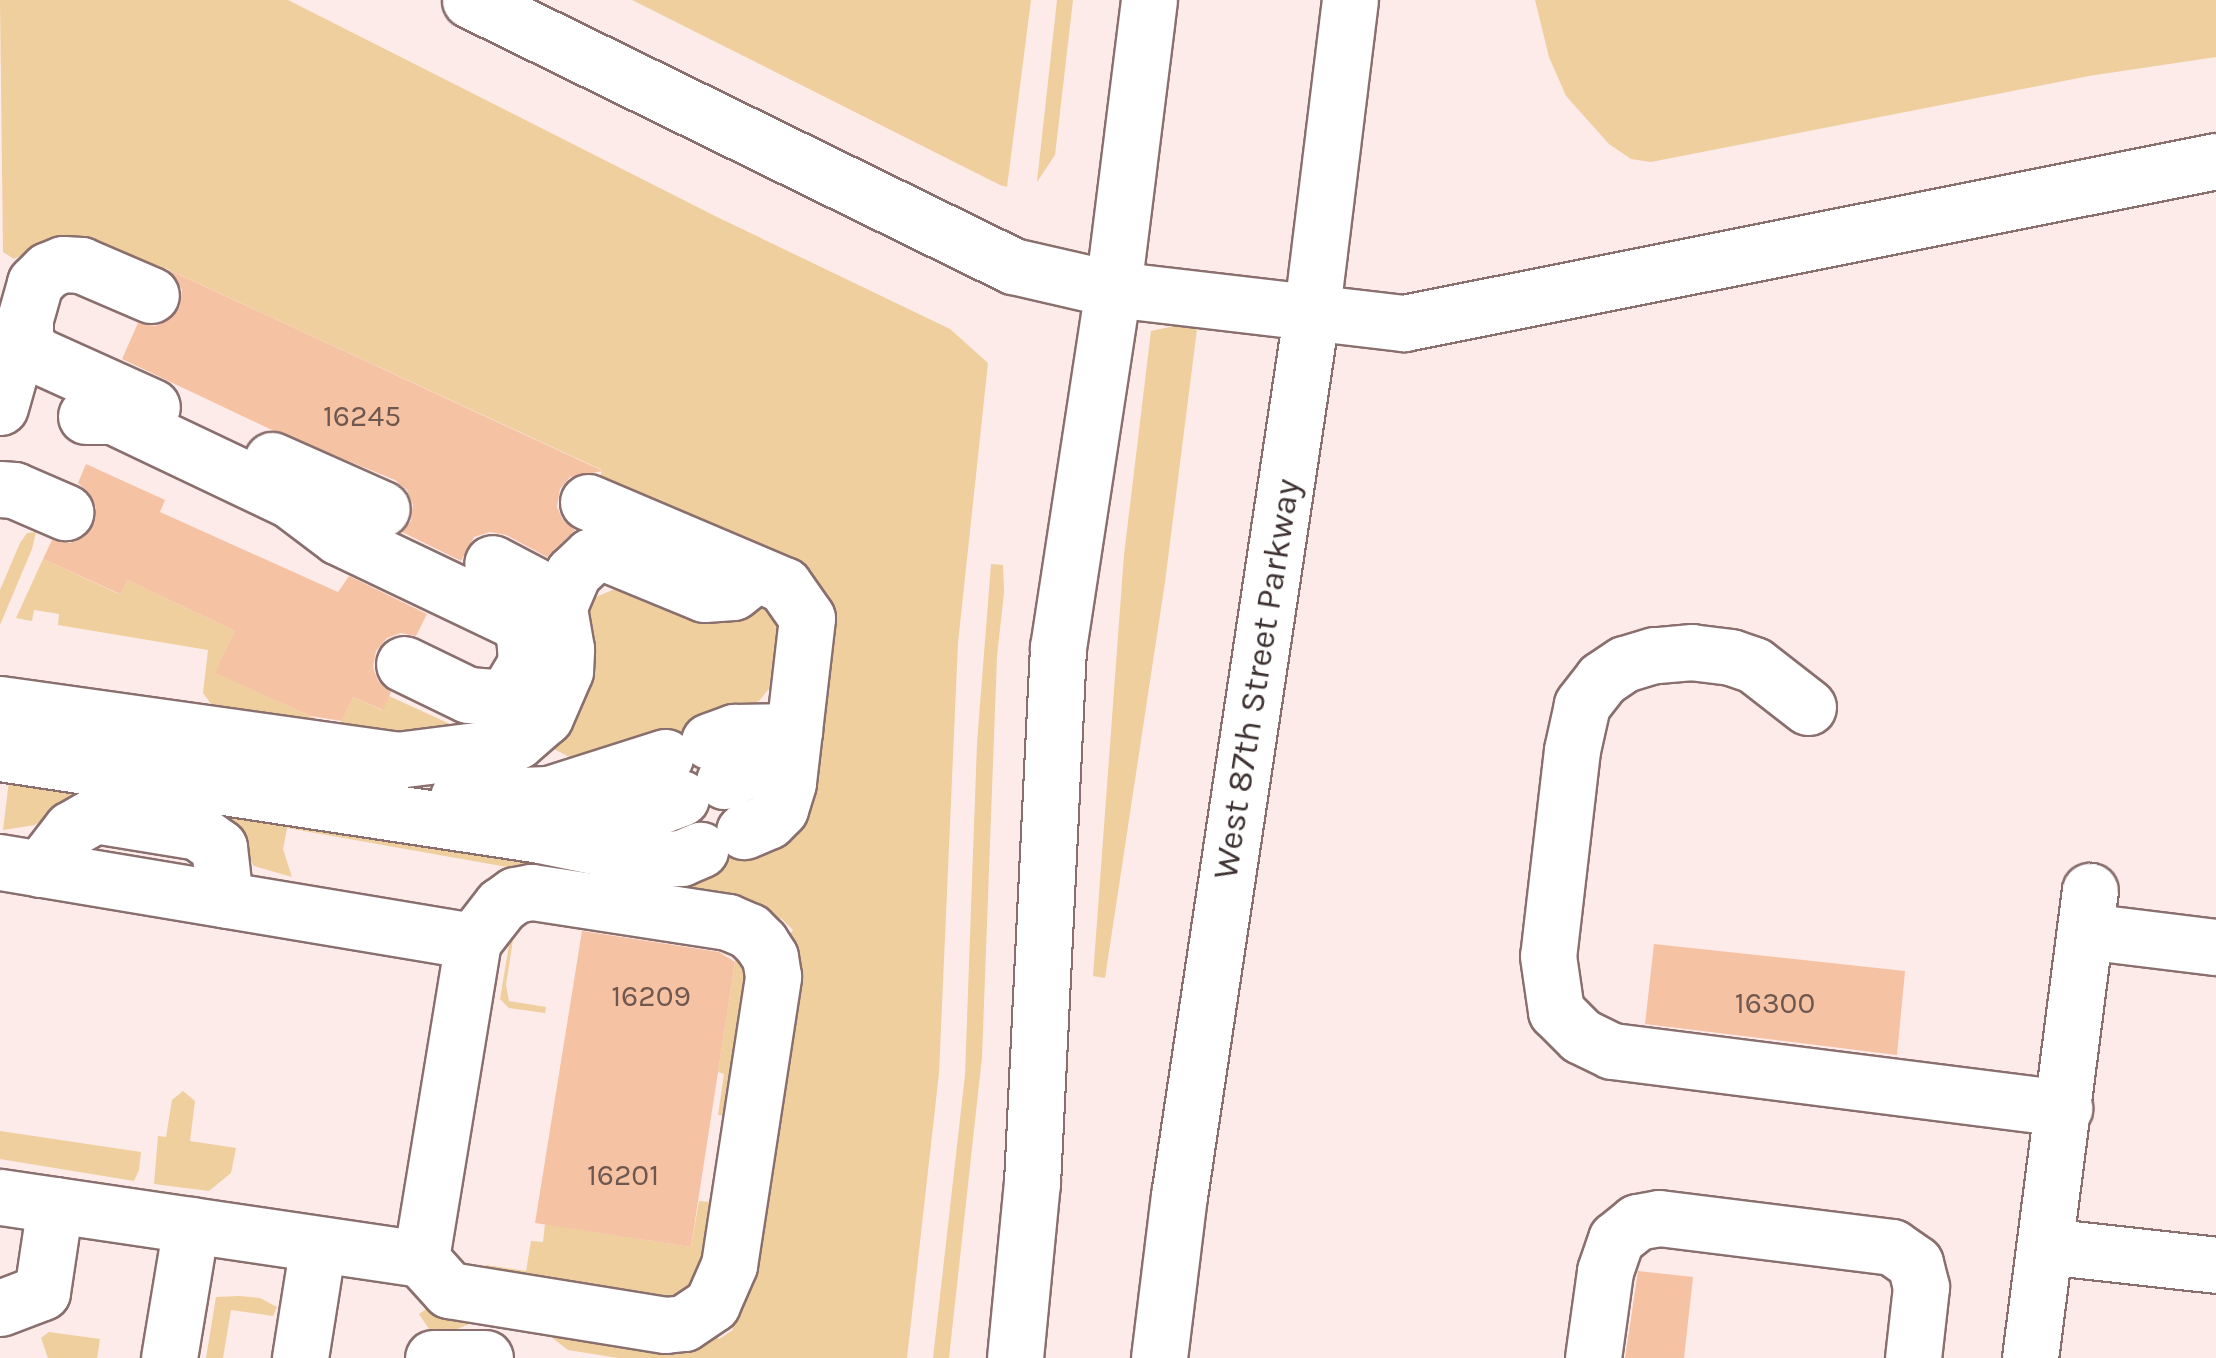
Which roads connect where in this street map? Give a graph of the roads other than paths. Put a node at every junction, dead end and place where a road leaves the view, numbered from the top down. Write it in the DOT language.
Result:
graph roads {
  1 [pos="470,0"];
  2 [pos="1149,0"];
  3 [pos="1350,0"];
  4 [pos="2216,160"];
  5 [pos="1113,289"];
  6 [pos="151,295"];
  7 [pos="1312,309"];
  8 [pos="25,320"];
  9 [pos="4,392"];
  10 [pos="0,489"];
  11 [pos="588,502"];
  12 [pos="65,512"];
  13 [pos="360,523"];
  14 [pos="492,563"];
  15 [pos="756,574"];
  16 [pos="560,604"];
  17 [pos="404,664"];
  18 [pos="0,704"];
  19 [pos="1808,706"];
  20 [pos="794,731"];
  21 [pos="0,732"];
  22 [pos="0,753"];
  23 [pos="695,769"];
  24 [pos="540,836"];
  25 [pos="20,865"];
  26 [pos="473,941"];
  27 [pos="2216,947"];
  28 [pos="2064,1108"];
  29 [pos="0,1197"];
  30 [pos="54,1206"];
  31 [pos="191,1225"];
  32 [pos="318,1244"];
  33 [pos="2045,1246"];
  34 [pos="421,1260"];
  35 [pos="2216,1265"];
  36 [pos="0,1308"];
  37 [pos="316,1356"];
  38 [pos="169,1358"];
  39 [pos="433,1358"];
  40 [pos="484,1358"];
  41 [pos="1016,1358"];
  42 [pos="1160,1358"];
  43 [pos="1594,1358"];
  44 [pos="1914,1358"];
  45 [pos="2030,1358"];
  1 -- 5 [label="main road"];
  2 -- 5 [label="main road"];
  3 -- 7 [label="main road, West 87th Street Parkway"];
  4 -- 7 [label="main road"];
  5 -- 7 [label="main road"];
  5 -- 41 [label="main road"];
  6 -- 8 [label="main road"];
  7 -- 42 [label="main road, West 87th Street Parkway"];
  8 -- 9 [label="main road"];
  8 -- 13 [label="main road"];
  9 -- 13 [label="main road"];
  10 -- 12 [label="main road"];
  11 -- 15 [label="main road"];
  13 -- 17 [label="main road"];
  14 -- 16 [label="main road"];
  15 -- 16 [label="main road"];
  15 -- 20 [label="main road"];
  16 -- 18 [label="main road"];
  19 -- 28 [label="main road"];
  20 -- 23 [label="main road"];
  20 -- 24 [label="main road"];
  21 -- 23 [label="main road"];
  22 -- 24 [label="main road"];
  23 -- 24 [label="main road"];
  25 -- 26 [label="main road"];
  26 -- 34 [label="main road"];
  26 -- 34 [label="main road"];
  27 -- 28 [label="main road"];
  28 -- 33 [label="main road"];
  29 -- 30 [label="main road"];
  30 -- 31 [label="main road"];
  30 -- 36 [label="main road"];
  31 -- 32 [label="main road"];
  31 -- 38 [label="main road"];
  32 -- 34 [label="main road"];
  32 -- 37 [label="main road"];
  33 -- 35 [label="main road"];
  33 -- 45 [label="main road"];
  39 -- 40 [label="main road"];
  43 -- 44 [label="main road"];
}
